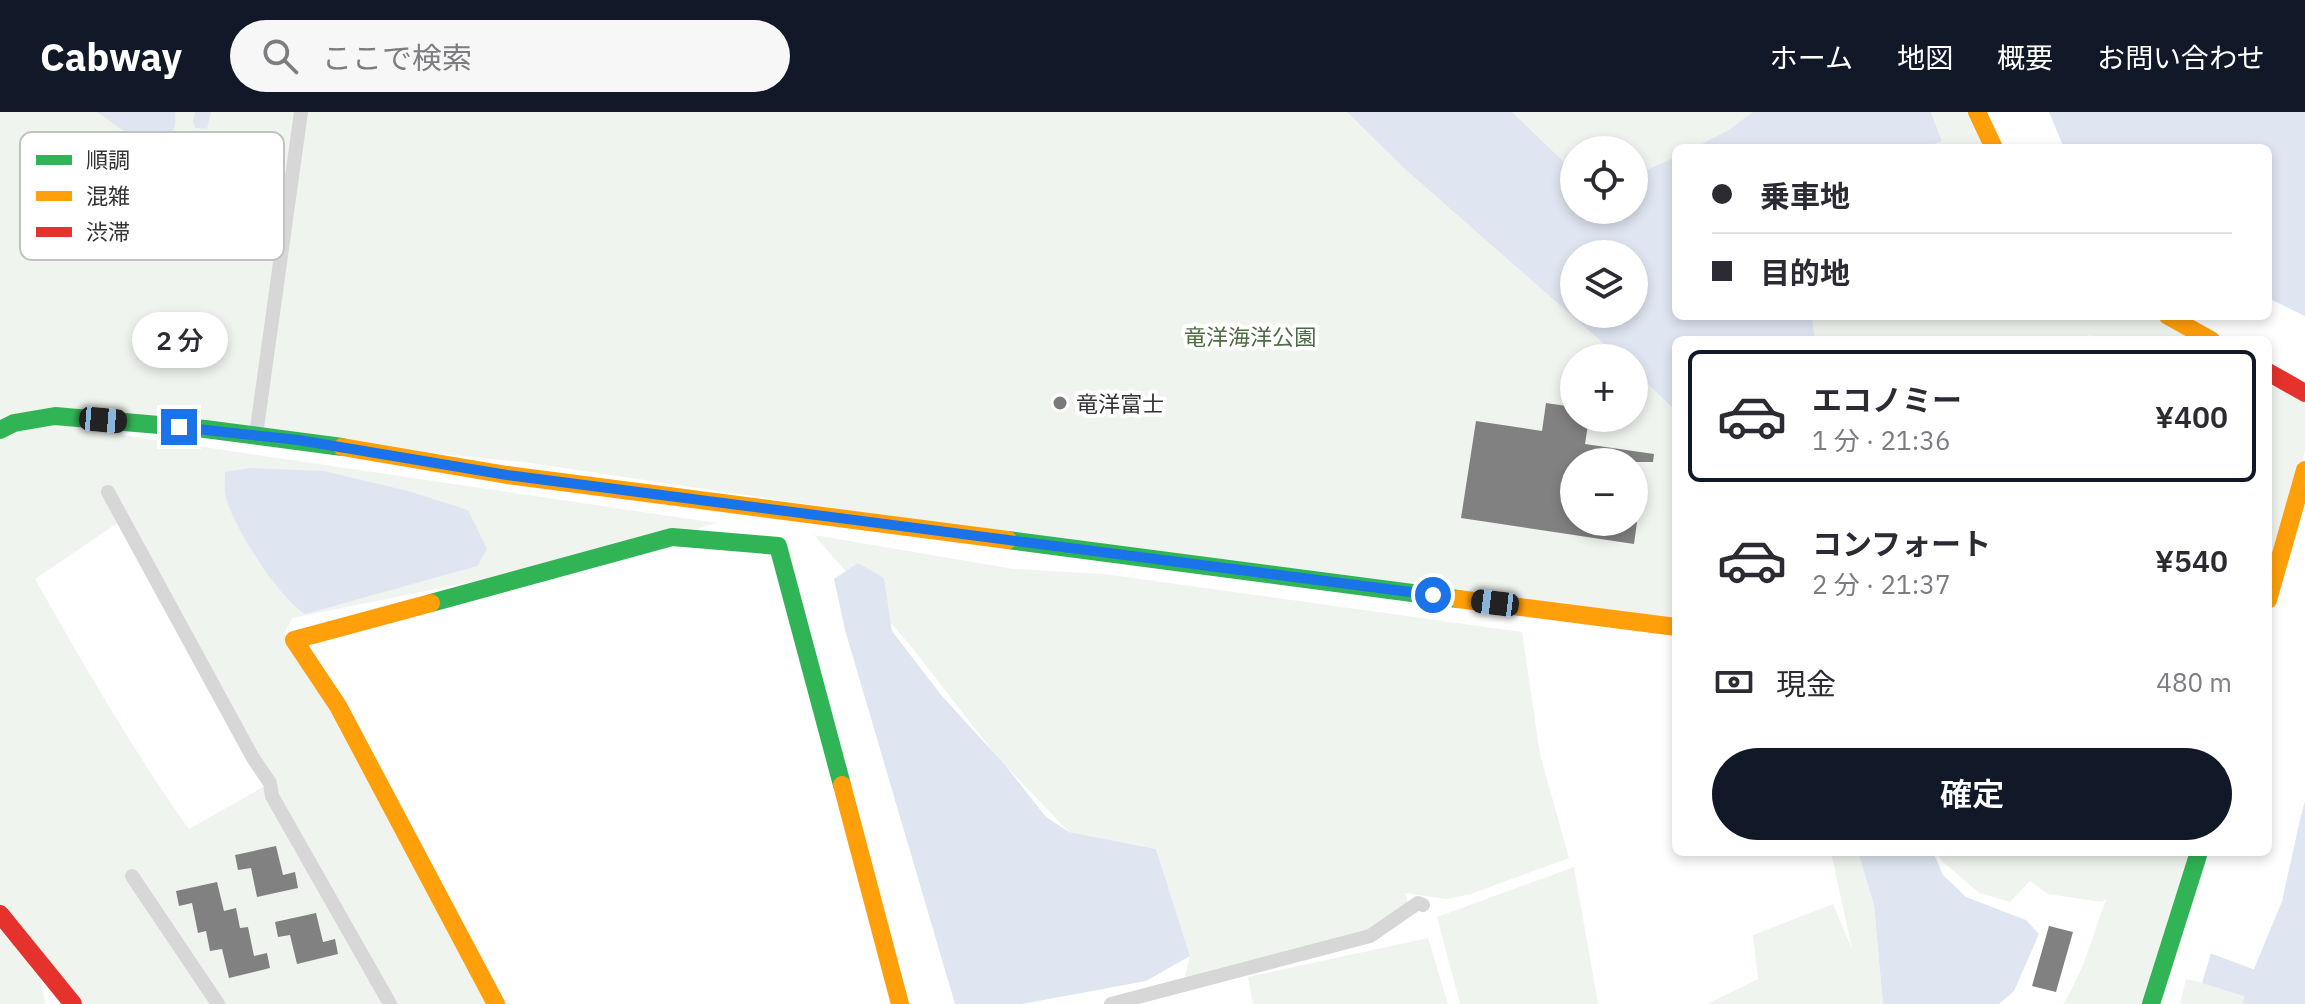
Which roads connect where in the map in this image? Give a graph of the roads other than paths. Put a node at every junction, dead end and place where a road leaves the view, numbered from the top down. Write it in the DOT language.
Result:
graph roads {
  1 [pos="301,112"];
  2 [pos="1977,112"];
  3 [pos="1992,144"];
  4 [pos="284,234"];
  5 [pos="280,260"];
  6 [pos="2175,320"];
  7 [pos="2204,336"];
  8 [pos="2272,374"];
  9 [pos="2305,393"];
  10 [pos="0,430"];
  11 [pos="256,435"];
  12 [pos="2305,470"];
  13 [pos="108,492"];
  14 [pos="2272,586"];
  15 [pos="1672,626"];
  16 [pos="2196,856"];
  17 [pos="132,876"];
  18 [pos="1423,905"];
  19 [pos="0,914"];
  20 [pos="73,1004"];
  21 [pos="218,1004"];
  22 [pos="390,1004"];
  23 [pos="496,1004"];
  24 [pos="900,1004"];
  25 [pos="1111,1004"];
  26 [pos="2151,1004"];
  1 -- 4 [label="street"];
  2 -- 3 [label="street"];
  5 -- 11 [label="street"];
  6 -- 7 [label="street"];
  8 -- 9 [label="street"];
  10 -- 11 [label="street"];
  11 -- 15 [label="street"];
  12 -- 14 [label="street"];
  13 -- 22 [label="street"];
  16 -- 26 [label="street"];
  17 -- 21 [label="street"];
  18 -- 25 [label="street"];
  19 -- 20 [label="street"];
  23 -- 24 [label="street"];
}
